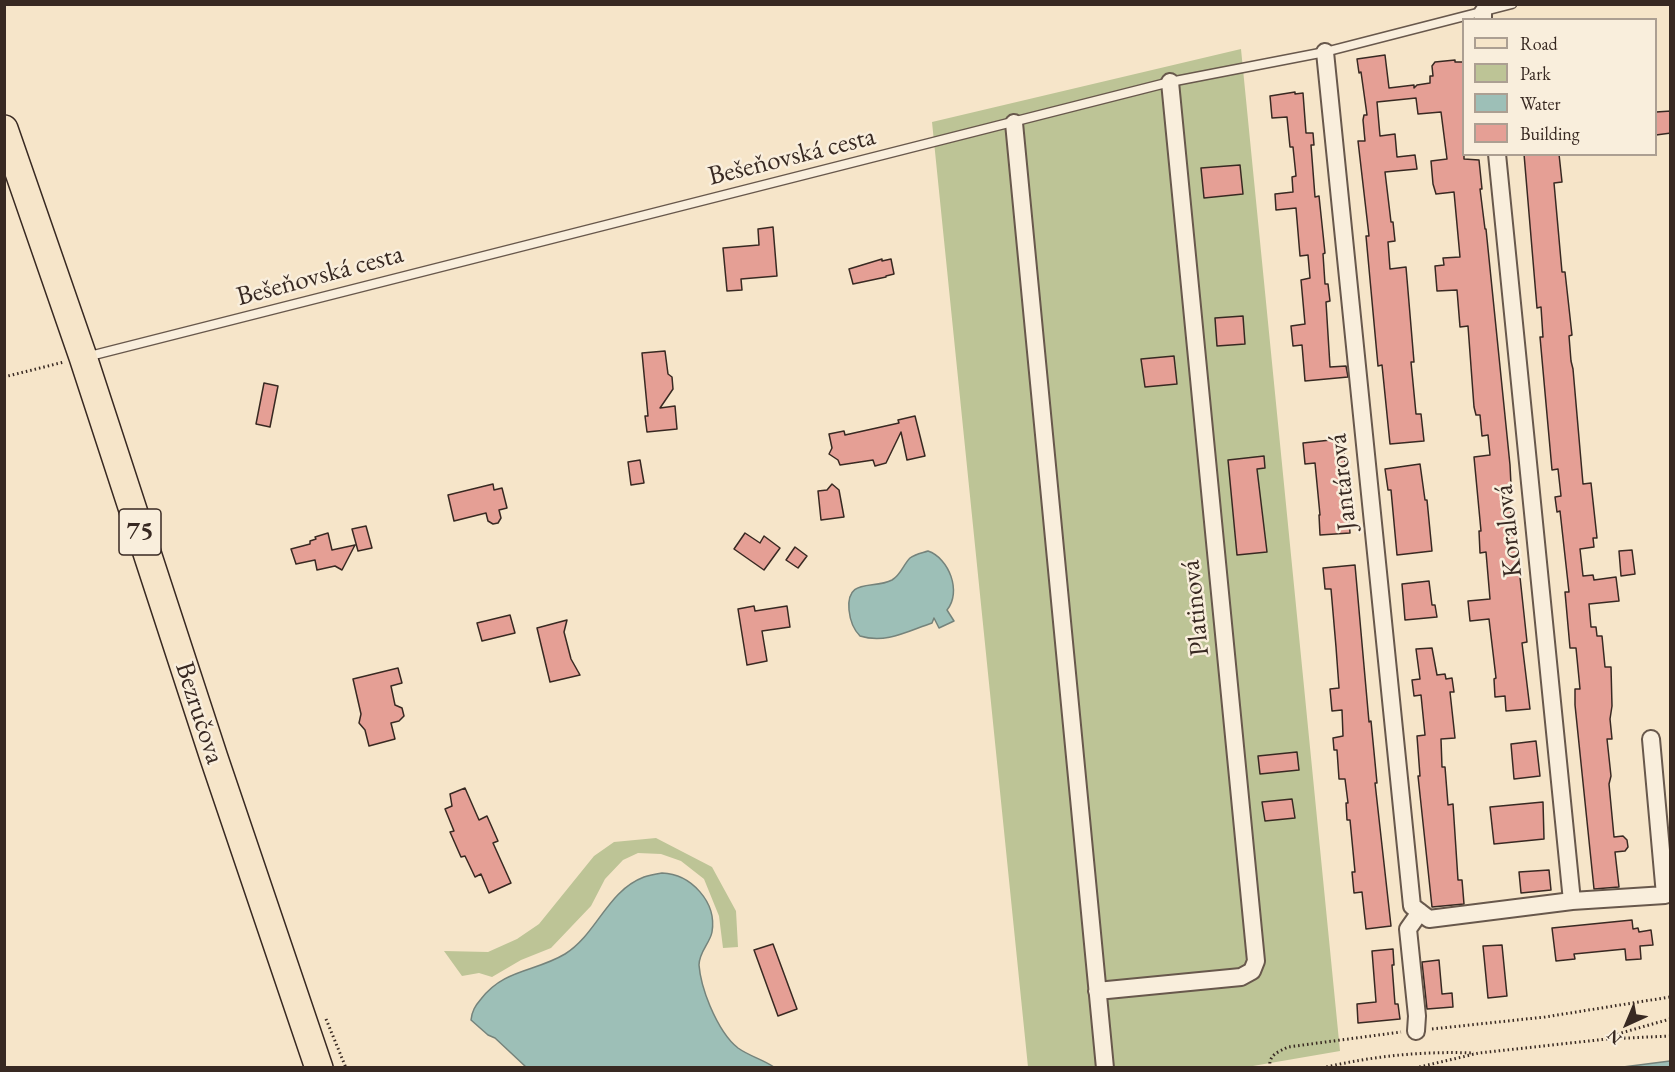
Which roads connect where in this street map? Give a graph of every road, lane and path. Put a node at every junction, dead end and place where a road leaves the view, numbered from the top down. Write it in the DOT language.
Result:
graph roads {
  1 [pos="1512,4"];
  2 [pos="1483,16"];
  3 [pos="1462,21"];
  4 [pos="1325,52"];
  5 [pos="1170,82"];
  6 [pos="1014,123"];
  7 [pos="4,129"];
  8 [pos="1497,156"];
  9 [pos="83,357"];
  10 [pos="4,377"];
  11 [pos="1651,739"];
  12 [pos="1572,902"];
  13 [pos="1416,909"];
  14 [pos="1097,990"];
  15 [pos="1671,997"];
  16 [pos="1671,1019"];
  17 [pos="1416,1030"];
  18 [pos="1671,1036"];
  19 [pos="1607,1039"];
  20 [pos="1479,1053"];
  21 [pos="319,1068"];
  22 [pos="1104,1068"];
  23 [pos="1270,1068"];
  24 [pos="1322,1068"];
  25 [pos="1415,1068"];
  1 -- 2 [label="lane, Bešeňovská cesta"];
  3 -- 4 [label="lane, Bešeňovská cesta"];
  4 -- 5 [label="lane, Bešeňovská cesta"];
  4 -- 13 [label="street, Jantárová"];
  5 -- 6 [label="lane, Bešeňovská cesta"];
  5 -- 14 [label="street, Platinová"];
  6 -- 9 [label="lane, Bešeňovská cesta"];
  6 -- 14 [label="street"];
  7 -- 9 [label="main road, 75"];
  8 -- 12 [label="street, Koralová"];
  9 -- 10 [label="path"];
  9 -- 21 [label="main road, Bezručova / 75"];
  11 -- 12 [label="street"];
  12 -- 13 [label="street"];
  13 -- 17 [label="street"];
  14 -- 22 [label="street"];
  15 -- 17 [label="path"];
  16 -- 19 [label="path"];
  17 -- 23 [label="path"];
  18 -- 19 [label="path"];
  19 -- 20 [label="path"];
  20 -- 24 [label="path"];
  20 -- 25 [label="path"];
}
